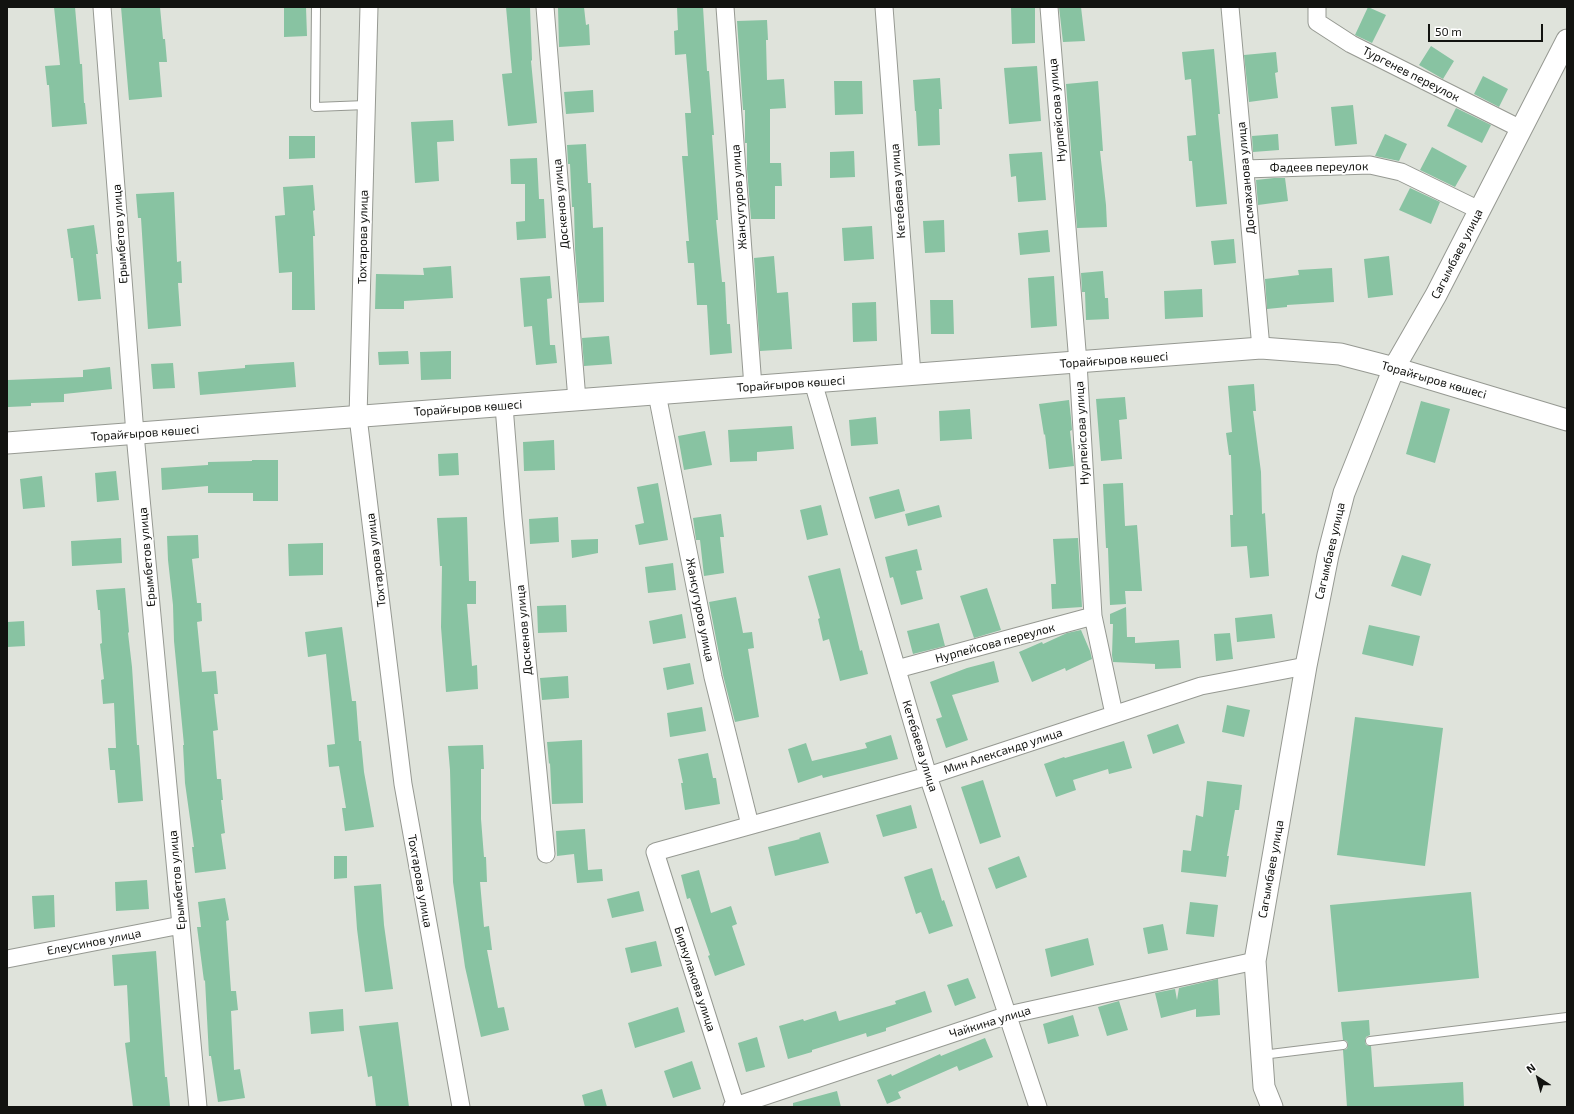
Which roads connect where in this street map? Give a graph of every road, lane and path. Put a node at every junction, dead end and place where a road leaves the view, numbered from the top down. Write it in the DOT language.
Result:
graph roads {
  1 [pos="102,7"];
  2 [pos="316,7"];
  3 [pos="369,7"];
  4 [pos="545,7"];
  5 [pos="726,7"];
  6 [pos="884,7"];
  7 [pos="1049,7"];
  8 [pos="1230,7"];
  9 [pos="1317,7"];
  10 [pos="1567,40"];
  11 [pos="366,105"];
  12 [pos="1521,129"];
  13 [pos="1245,169"];
  14 [pos="1479,210"];
  15 [pos="1261,348"];
  16 [pos="1078,363"];
  17 [pos="1394,368"];
  18 [pos="912,375"];
  19 [pos="813,382"];
  20 [pos="753,387"];
  21 [pos="657,394"];
  22 [pos="577,400"];
  23 [pos="504,406"];
  24 [pos="358,417"];
  25 [pos="1567,420"];
  26 [pos="135,434"];
  27 [pos="7,443"];
  28 [pos="1093,616"];
  29 [pos="1306,666"];
  30 [pos="897,669"];
  31 [pos="1114,714"];
  32 [pos="928,776"];
  33 [pos="750,825"];
  34 [pos="655,852"];
  35 [pos="546,854"];
  36 [pos="181,925"];
  37 [pos="7,959"];
  38 [pos="1255,961"];
  39 [pos="1008,1015"];
  40 [pos="1567,1017"];
  41 [pos="1370,1041"];
  42 [pos="1343,1045"];
  43 [pos="1262,1055"];
  44 [pos="198,1107"];
  45 [pos="461,1107"];
  46 [pos="735,1107"];
  47 [pos="1038,1107"];
  48 [pos="1272,1107"];
  1 -- 26 [label="street, Ерымбетов улица"];
  2 -- 11 [label="lane"];
  3 -- 11 [label="street, Тохтарова улица"];
  4 -- 22 [label="street, Доскенов улица"];
  5 -- 20 [label="street, Жансугуров улица"];
  6 -- 18 [label="street, Кетебаева улица"];
  7 -- 16 [label="street, Нурпейсова улица"];
  8 -- 13 [label="street, Досмаханова улица"];
  9 -- 12 [label="street, Тургенев переулок"];
  10 -- 12 [label="street, Сагымбаев улица"];
  11 -- 24 [label="street, Тохтарова улица"];
  12 -- 14 [label="street, Сагымбаев улица"];
  13 -- 14 [label="street, Фадеев переулок"];
  13 -- 15 [label="street, Досмаханова улица"];
  14 -- 17 [label="street, Сагымбаев улица"];
  15 -- 16 [label="street, Торайғыров көшесі"];
  15 -- 17 [label="street, Торайғыров көшесі"];
  16 -- 18 [label="street, Торайғыров көшесі"];
  16 -- 28 [label="street, Нурпейсова улица"];
  17 -- 25 [label="street, Торайғыров көшесі"];
  17 -- 29 [label="street, Сагымбаев улица"];
  18 -- 19 [label="street, Торайғыров көшесі"];
  19 -- 20 [label="street, Торайғыров көшесі"];
  19 -- 30 [label="street, Кетебаева улица"];
  20 -- 21 [label="street, Торайғыров көшесі"];
  21 -- 22 [label="street, Торайғыров көшесі"];
  21 -- 33 [label="street, Жансугуров улица"];
  22 -- 23 [label="street, Торайғыров көшесі"];
  23 -- 24 [label="street, Торайғыров көшесі"];
  23 -- 35 [label="street, Доскенов улица"];
  24 -- 26 [label="street, Торайғыров көшесі"];
  24 -- 45 [label="street, Тохтарова улица"];
  26 -- 27 [label="street, Торайғыров көшесі"];
  26 -- 36 [label="street, Ерымбетов улица"];
  28 -- 30 [label="street, Нурпейсова переулок"];
  28 -- 31 [label="street, Нурпейсова улица"];
  29 -- 31 [label="street, Мин Александр улица"];
  29 -- 38 [label="street, Сагымбаев улица"];
  30 -- 32 [label="street, Кетебаева улица"];
  31 -- 32 [label="street, Мин Александр улица"];
  32 -- 33 [label="street, Мин Александр улица"];
  32 -- 39 [label="street, Кетебаева улица"];
  33 -- 34 [label="street, Мин Александр улица"];
  34 -- 46 [label="street, Биркулакова улица"];
  36 -- 37 [label="street, Елеусинов улица"];
  36 -- 44 [label="street, Ерымбетов улица"];
  38 -- 39 [label="street, Чайкина улица"];
  38 -- 43 [label="street, Сагымбаев улица"];
  39 -- 46 [label="street, Чайкина улица"];
  39 -- 47 [label="street, Кетебаева улица"];
  40 -- 41 [label="lane"];
  42 -- 43 [label="lane"];
  43 -- 48 [label="street, Сагымбаев улица"];
}
